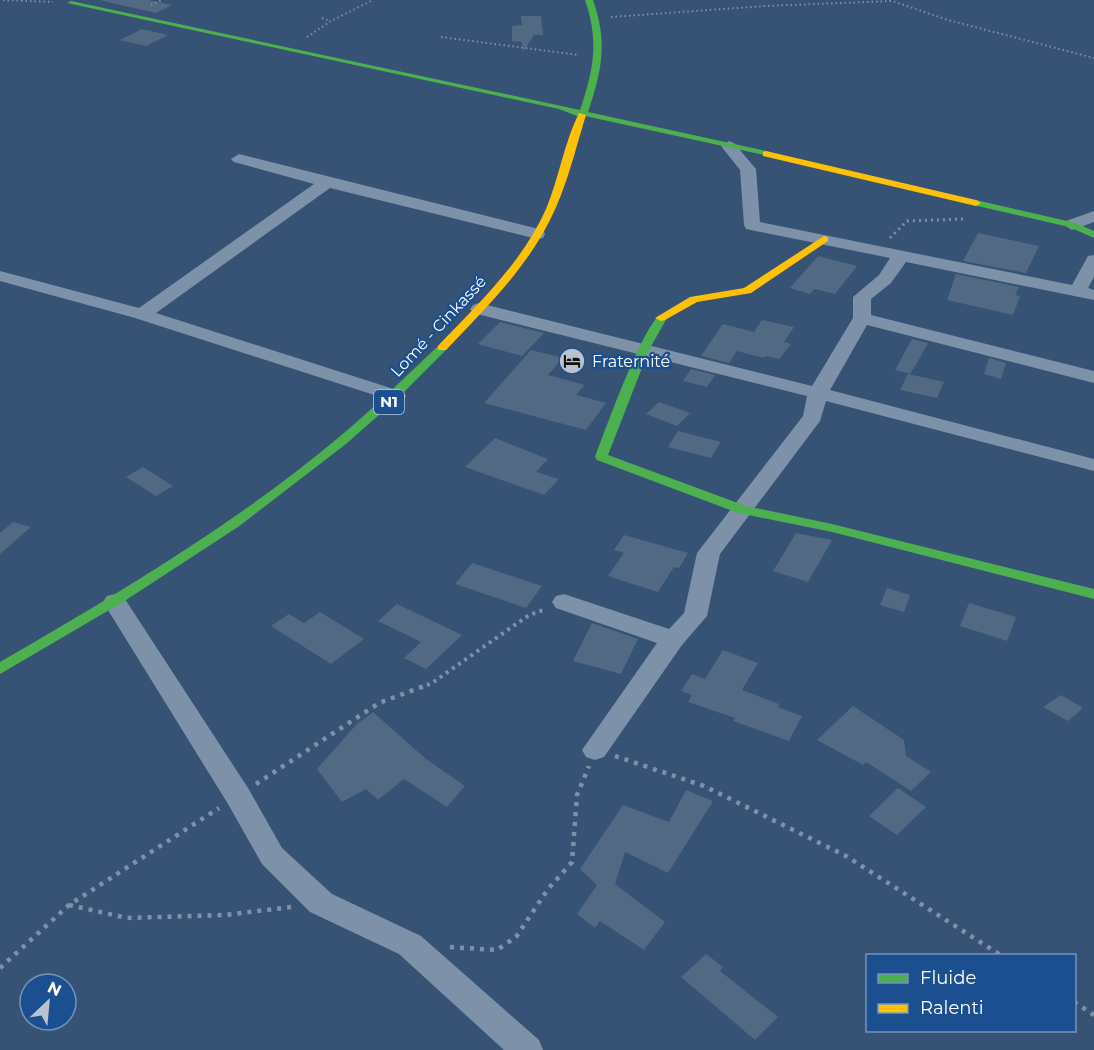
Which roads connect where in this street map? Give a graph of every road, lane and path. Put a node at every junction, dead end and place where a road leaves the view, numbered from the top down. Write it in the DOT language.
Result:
graph roads {
  1 [pos="3,0"];
  2 [pos="373,0"];
  3 [pos="589,0"];
  4 [pos="759,2"];
  5 [pos="71,3"];
  6 [pos="765,6"];
  7 [pos="322,18"];
  8 [pos="598,18"];
  9 [pos="331,21"];
  10 [pos="441,38"];
  11 [pos="290,50"];
  12 [pos="600,57"];
  13 [pos="1094,58"];
  14 [pos="582,115"];
  15 [pos="729,146"];
  16 [pos="239,159"];
  17 [pos="327,183"];
  18 [pos="1094,216"];
  19 [pos="966,219"];
  20 [pos="1072,225"];
  21 [pos="537,234"];
  22 [pos="1094,235"];
  23 [pos="824,239"];
  24 [pos="879,250"];
  25 [pos="902,254"];
  26 [pos="1094,260"];
  27 [pos="0,276"];
  28 [pos="1086,293"];
  29 [pos="479,309"];
  30 [pos="142,314"];
  31 [pos="862,318"];
  32 [pos="644,350"];
  33 [pos="1094,376"];
  34 [pos="818,393"];
  35 [pos="396,396"];
  36 [pos="1094,465"];
  37 [pos="743,510"];
  38 [pos="1094,594"];
  39 [pos="115,602"];
  40 [pos="564,602"];
  41 [pos="673,639"];
  42 [pos="0,669"];
  43 [pos="596,750"];
  44 [pos="238,796"];
  45 [pos="321,903"];
  46 [pos="69,905"];
  47 [pos="410,945"];
  48 [pos="999,954"];
  49 [pos="0,968"];
  50 [pos="1076,1003"];
  51 [pos="1094,1014"];
  52 [pos="528,1050"];
  1 -- 5 [label="path"];
  2 -- 9 [label="path"];
  3 -- 8 [label="main road, Lomé - Cinkassé / N1"];
  4 -- 6 [label="path"];
  5 -- 11 [label="main road"];
  6 -- 8 [label="path"];
  6 -- 13 [label="path"];
  7 -- 9 [label="path"];
  8 -- 12 [label="main road, Lomé - Cinkassé / N1"];
  9 -- 11 [label="path"];
  10 -- 12 [label="path"];
  11 -- 14 [label="main road"];
  12 -- 14 [label="main road, Lomé - Cinkassé / N1"];
  14 -- 15 [label="main road"];
  14 -- 21 [label="main road, Lomé - Cinkassé / N1"];
  15 -- 20 [label="main road"];
  15 -- 23 [label="street"];
  16 -- 17 [label="street"];
  17 -- 21 [label="street"];
  17 -- 30 [label="street"];
  18 -- 20 [label="street"];
  19 -- 24 [label="path"];
  20 -- 22 [label="main road"];
  21 -- 29 [label="main road, Lomé - Cinkassé / N1"];
  23 -- 24 [label="street"];
  23 -- 32 [label="main road"];
  24 -- 25 [label="street"];
  25 -- 28 [label="street"];
  25 -- 31 [label="street"];
  26 -- 28 [label="street"];
  27 -- 30 [label="street"];
  29 -- 32 [label="street"];
  29 -- 35 [label="main road, Lomé - Cinkassé / N1"];
  30 -- 35 [label="street"];
  31 -- 33 [label="street"];
  31 -- 34 [label="street"];
  32 -- 34 [label="street"];
  32 -- 37 [label="main road"];
  34 -- 36 [label="street"];
  34 -- 37 [label="street"];
  35 -- 39 [label="main road, Lomé - Cinkassé / N1"];
  37 -- 38 [label="main road"];
  37 -- 41 [label="street"];
  39 -- 42 [label="main road, Lomé - Cinkassé / N1"];
  39 -- 44 [label="street"];
  40 -- 41 [label="street"];
  40 -- 44 [label="path"];
  41 -- 43 [label="street"];
  43 -- 47 [label="path"];
  43 -- 48 [label="path"];
  44 -- 45 [label="street"];
  44 -- 46 [label="path"];
  45 -- 46 [label="path"];
  45 -- 47 [label="street"];
  46 -- 49 [label="path"];
  47 -- 52 [label="street"];
  50 -- 51 [label="path"];
}
